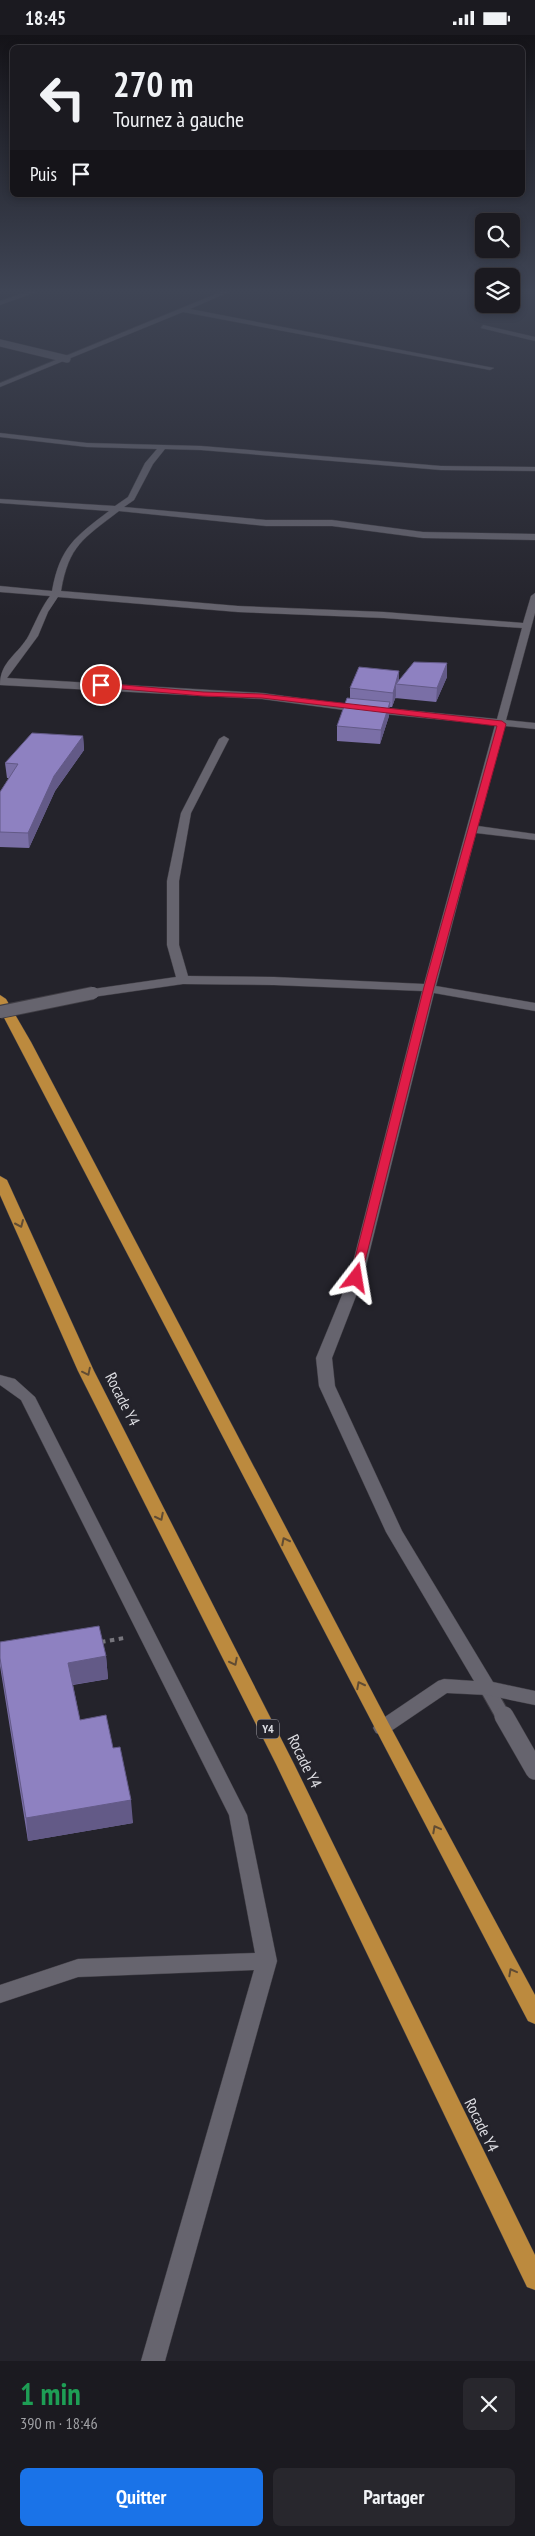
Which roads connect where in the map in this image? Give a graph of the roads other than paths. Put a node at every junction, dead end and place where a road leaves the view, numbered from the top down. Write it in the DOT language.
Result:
graph roads {
  1 [pos="0,435"];
  2 [pos="163,447"];
  3 [pos="535,469"];
  4 [pos="0,501"];
  5 [pos="118,510"];
  6 [pos="535,537"];
  7 [pos="0,589"];
  8 [pos="56,593"];
  9 [pos="535,596"];
  10 [pos="527,626"];
  11 [pos="0,682"];
  12 [pos="502,724"];
  13 [pos="535,726"];
  14 [pos="224,739"];
  15 [pos="473,829"];
  16 [pos="535,837"];
  17 [pos="183,980"];
  18 [pos="429,987"];
  19 [pos="0,999"];
  20 [pos="535,1007"];
  21 [pos="0,1012"];
  22 [pos="0,1180"];
  23 [pos="0,1380"];
  24 [pos="488,1688"];
  25 [pos="535,1698"];
  26 [pos="382,1728"];
  27 [pos="535,1770"];
  28 [pos="267,1961"];
  29 [pos="0,1994"];
  30 [pos="535,2015"];
  31 [pos="535,2279"];
  32 [pos="153,2361"];
  1 -- 2 [label="street"];
  2 -- 3 [label="street"];
  2 -- 5 [label="street"];
  4 -- 5 [label="street"];
  5 -- 6 [label="street"];
  5 -- 8 [label="street"];
  7 -- 8 [label="street"];
  8 -- 10 [label="street"];
  8 -- 11 [label="street"];
  9 -- 10 [label="street"];
  10 -- 12 [label="street"];
  11 -- 12 [label="street"];
  12 -- 13 [label="street"];
  12 -- 15 [label="street"];
  14 -- 17 [label="street"];
  15 -- 16 [label="street"];
  15 -- 18 [label="street"];
  17 -- 18 [label="street"];
  17 -- 21 [label="street, bridge"];
  18 -- 20 [label="street"];
  18 -- 24 [label="street"];
  26 -- 19 [label="highway, one-way"];
  22 -- 31 [label="highway, Rocade Y4 / Y4, one-way"];
  23 -- 28 [label="street"];
  24 -- 25 [label="street"];
  24 -- 26 [label="street"];
  24 -- 27 [label="lane"];
  30 -- 26 [label="highway, one-way"];
  28 -- 29 [label="street"];
  28 -- 32 [label="street"];
}
